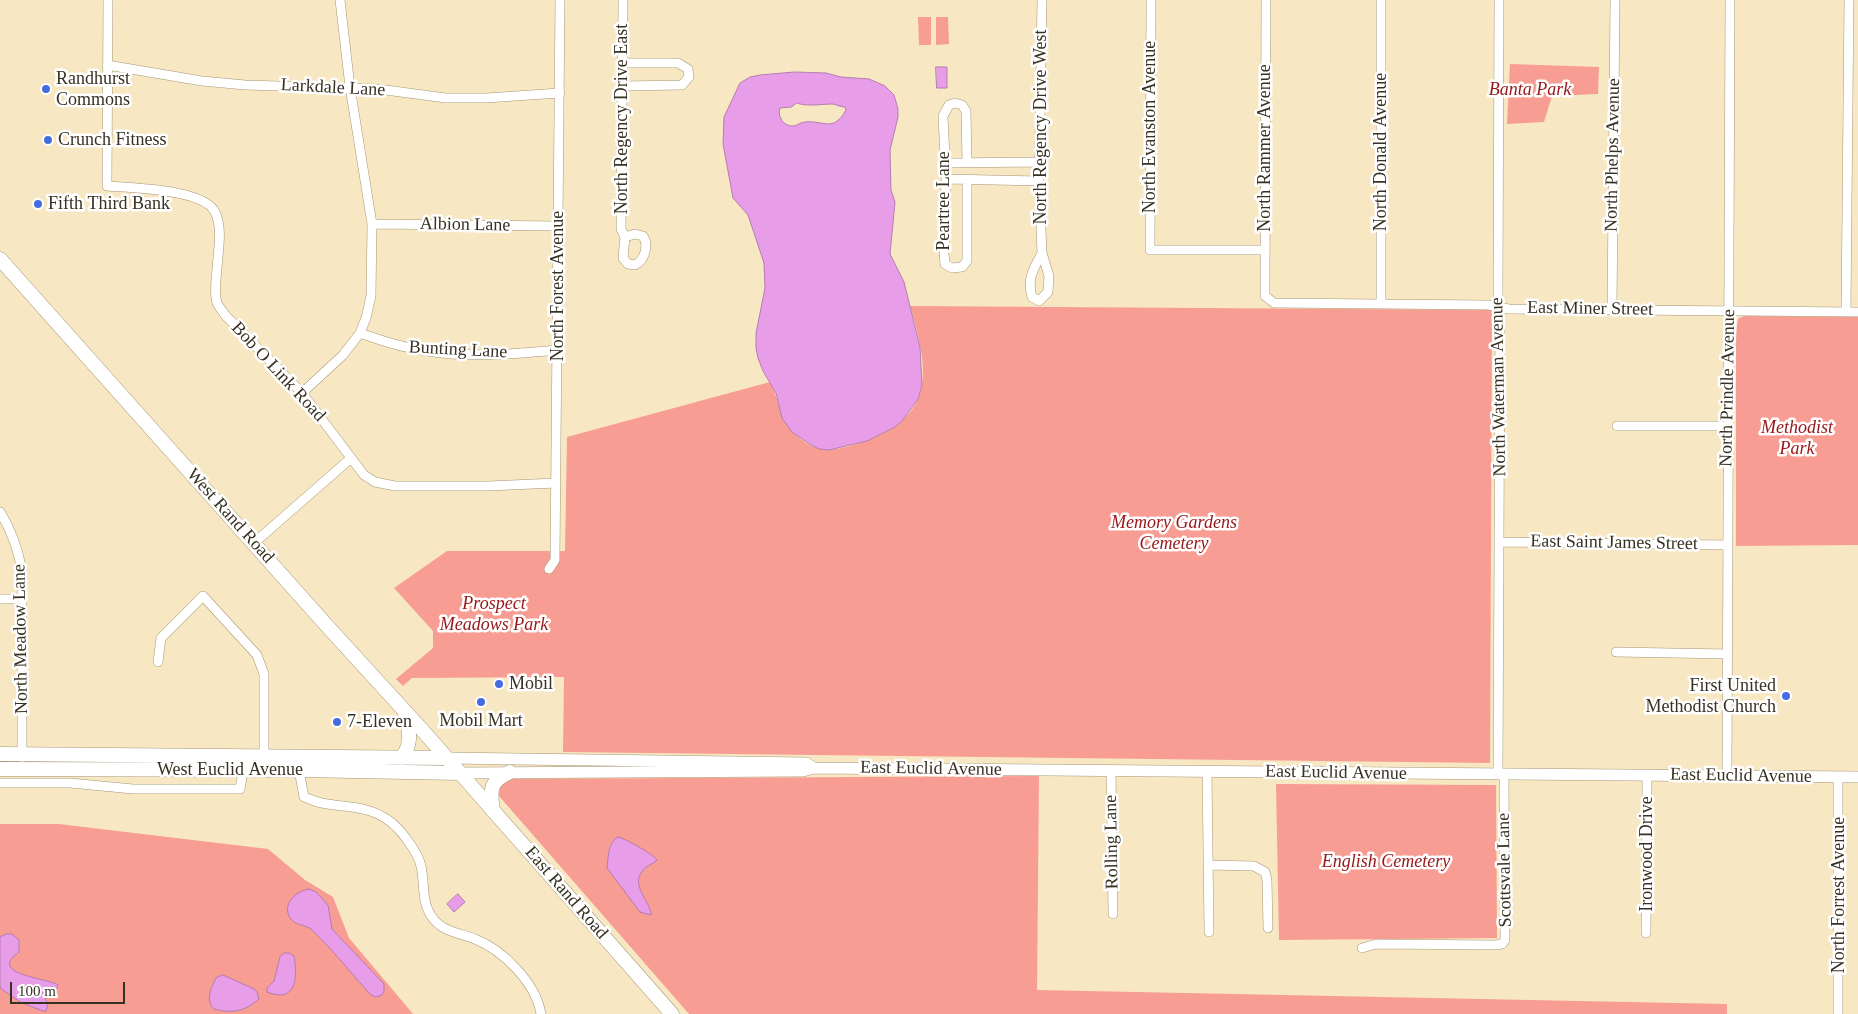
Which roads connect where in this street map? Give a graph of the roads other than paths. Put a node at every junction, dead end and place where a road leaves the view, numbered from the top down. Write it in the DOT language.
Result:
graph roads {
  1 [pos="108,0"];
  2 [pos="340,0"];
  3 [pos="560,0"];
  4 [pos="623,0"];
  5 [pos="1042,0"];
  6 [pos="1266,0"];
  7 [pos="1381,0"];
  8 [pos="1499,0"];
  9 [pos="1615,0"];
  10 [pos="1730,0"];
  11 [pos="1849,0"];
  12 [pos="1151,2"];
  13 [pos="621,63"];
  14 [pos="107,65"];
  15 [pos="623,86"];
  16 [pos="350,87"];
  17 [pos="560,93"];
  18 [pos="967,162"];
  19 [pos="1040,162"];
  20 [pos="945,163"];
  21 [pos="946,179"];
  22 [pos="967,180"];
  23 [pos="1040,181"];
  24 [pos="372,224"];
  25 [pos="558,226"];
  26 [pos="625,237"];
  27 [pos="1265,250"];
  28 [pos="1042,253"];
  29 [pos="3,267"];
  30 [pos="1265,296"];
  31 [pos="1381,304"];
  32 [pos="1499,307"];
  33 [pos="1612,310"];
  34 [pos="1729,310"];
  35 [pos="1846,312"];
  36 [pos="1858,312"];
  37 [pos="360,334"];
  38 [pos="558,350"];
  39 [pos="302,393"];
  40 [pos="1617,426"];
  41 [pos="1727,426"];
  42 [pos="350,459"];
  43 [pos="556,483"];
  44 [pos="0,512"];
  45 [pos="1501,542"];
  46 [pos="254,543"];
  47 [pos="1728,545"];
  48 [pos="548,570"];
  49 [pos="0,599"];
  50 [pos="22,599"];
  51 [pos="1616,652"];
  52 [pos="1728,654"];
  53 [pos="158,662"];
  54 [pos="405,712"];
  55 [pos="0,754"];
  56 [pos="22,754"];
  57 [pos="264,757"];
  58 [pos="402,758"];
  59 [pos="447,758"];
  60 [pos="244,764"];
  61 [pos="814,768"];
  62 [pos="0,770"];
  63 [pos="22,770"];
  64 [pos="299,770"];
  65 [pos="1111,771"];
  66 [pos="1207,771"];
  67 [pos="510,772"];
  68 [pos="460,773"];
  69 [pos="1501,774"];
  70 [pos="1647,775"];
  71 [pos="1727,776"];
  72 [pos="1838,777"];
  73 [pos="1858,777"];
  74 [pos="0,783"];
  75 [pos="494,811"];
  76 [pos="1208,865"];
  77 [pos="1113,914"];
  78 [pos="1268,928"];
  79 [pos="1209,932"];
  80 [pos="1646,933"];
  81 [pos="1362,948"];
  82 [pos="541,1014"];
  83 [pos="672,1014"];
  84 [pos="1838,1014"];
  1 -- 14 [label="street"];
  2 -- 16 [label="street"];
  3 -- 17 [label="street, North Forest Avenue"];
  4 -- 13 [label="street, North Regency Drive East"];
  5 -- 19 [label="street, North Regency Drive West"];
  6 -- 27 [label="street, North Rammer Avenue"];
  7 -- 31 [label="street, North Donald Avenue"];
  8 -- 32 [label="street, North Waterman Avenue"];
  9 -- 33 [label="street, North Phelps Avenue"];
  10 -- 34 [label="street, North Prindle Avenue"];
  11 -- 35 [label="street"];
  12 -- 27 [label="street, North Evanston Avenue"];
  13 -- 15 [label="street, North Regency Drive East"];
  13 -- 15 [label="street"];
  14 -- 16 [label="street, Larkdale Lane"];
  14 -- 39 [label="street, Bob O Link Road"];
  15 -- 26 [label="street, North Regency Drive East"];
  16 -- 17 [label="street, Larkdale Lane"];
  16 -- 24 [label="street"];
  17 -- 25 [label="street, North Forest Avenue"];
  18 -- 19 [label="street"];
  18 -- 20 [label="street"];
  18 -- 20 [label="street, Peartree Lane"];
  19 -- 23 [label="street, North Regency Drive West"];
  20 -- 21 [label="street, Peartree Lane"];
  21 -- 22 [label="street"];
  21 -- 22 [label="street, Peartree Lane"];
  22 -- 23 [label="street"];
  23 -- 28 [label="street, North Regency Drive West"];
  24 -- 25 [label="street, Albion Lane"];
  24 -- 37 [label="street"];
  25 -- 38 [label="street, North Forest Avenue"];
  27 -- 30 [label="street, North Rammer Avenue"];
  29 -- 46 [label="main road, West Rand Road"];
  30 -- 31 [label="street, East Miner Street"];
  31 -- 32 [label="street, East Miner Street"];
  32 -- 33 [label="street, East Miner Street"];
  32 -- 45 [label="street, North Waterman Avenue"];
  33 -- 34 [label="street, East Miner Street"];
  34 -- 35 [label="street, East Miner Street"];
  34 -- 41 [label="street, North Prindle Avenue"];
  35 -- 36 [label="street, East Miner Street"];
  37 -- 38 [label="street, Bunting Lane"];
  37 -- 39 [label="street"];
  38 -- 43 [label="street, North Forest Avenue"];
  39 -- 42 [label="street, Bob O Link Road"];
  40 -- 41 [label="street"];
  41 -- 47 [label="street, North Prindle Avenue"];
  42 -- 43 [label="street, Bob O Link Road"];
  42 -- 46 [label="street"];
  43 -- 48 [label="street, North Forest Avenue"];
  44 -- 50 [label="street, North Meadow Lane"];
  45 -- 47 [label="street, East Saint James Street"];
  45 -- 69 [label="street, North Waterman Avenue"];
  46 -- 54 [label="main road, West Rand Road"];
  47 -- 52 [label="street, North Prindle Avenue"];
  49 -- 50 [label="street"];
  50 -- 56 [label="street, North Meadow Lane"];
  51 -- 52 [label="street"];
  52 -- 71 [label="street, North Prindle Avenue"];
  53 -- 57 [label="street"];
  54 -- 58 [label="main road"];
  54 -- 59 [label="main road, West Rand Road"];
  55 -- 56 [label="main road, West Euclid Avenue"];
  56 -- 60 [label="main road, West Euclid Avenue"];
  56 -- 63 [label="street, North Meadow Lane"];
  57 -- 58 [label="main road, West Euclid Avenue"];
  57 -- 60 [label="main road, West Euclid Avenue"];
  58 -- 59 [label="main road, West Euclid Avenue"];
  59 -- 61 [label="main road, East Euclid Avenue"];
  59 -- 68 [label="main road, West Rand Road"];
  60 -- 63 [label="main road, West Euclid Avenue"];
  60 -- 64 [label="main road, West Euclid Avenue"];
  60 -- 74 [label="street"];
  61 -- 65 [label="main road, East Euclid Avenue"];
  61 -- 67 [label="main road, East Euclid Avenue"];
  62 -- 63 [label="main road, West Euclid Avenue"];
  64 -- 68 [label="main road, West Euclid Avenue"];
  64 -- 82 [label="street"];
  65 -- 66 [label="main road, East Euclid Avenue"];
  65 -- 77 [label="street, Rolling Lane"];
  66 -- 69 [label="main road, East Euclid Avenue"];
  66 -- 76 [label="street"];
  67 -- 68 [label="main road, East Euclid Avenue"];
  67 -- 75 [label="main road"];
  68 -- 75 [label="main road, East Rand Road"];
  69 -- 70 [label="main road, East Euclid Avenue"];
  69 -- 81 [label="street, Scottsvale Lane"];
  70 -- 71 [label="main road, East Euclid Avenue"];
  70 -- 80 [label="street, Ironwood Drive"];
  71 -- 72 [label="main road, East Euclid Avenue"];
  72 -- 73 [label="main road, East Euclid Avenue"];
  72 -- 84 [label="street, North Forrest Avenue"];
  75 -- 83 [label="main road, East Rand Road"];
  76 -- 78 [label="street"];
  76 -- 79 [label="street"];
}
